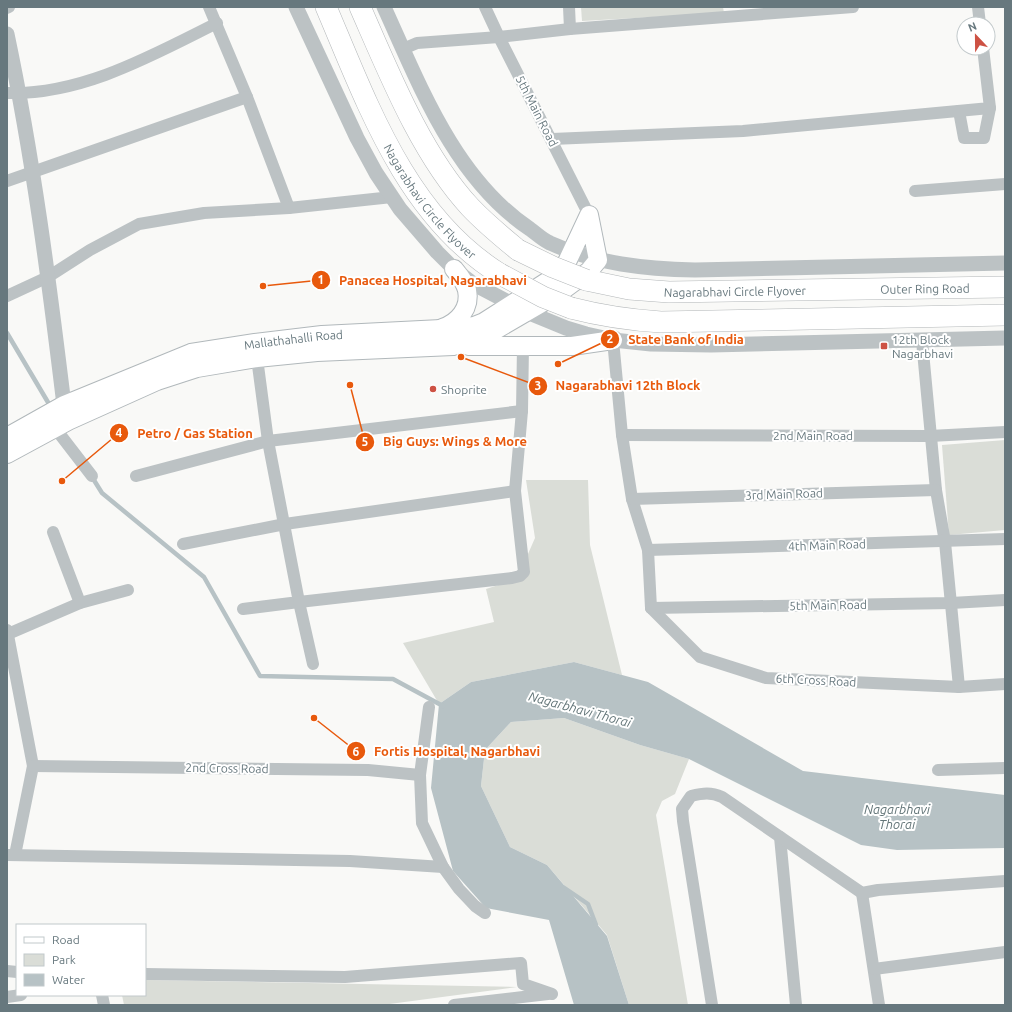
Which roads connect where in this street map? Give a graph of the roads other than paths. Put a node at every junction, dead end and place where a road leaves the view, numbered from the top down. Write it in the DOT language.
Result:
graph roads {
  1 [pos="209,7"];
  2 [pos="296,7"];
  3 [pos="326,7"];
  4 [pos="360,7"];
  5 [pos="384,7"];
  6 [pos="486,7"];
  7 [pos="569,7"];
  8 [pos="853,7"];
  9 [pos="736,12"];
  10 [pos="217,23"];
  11 [pos="570,29"];
  12 [pos="7,34"];
  13 [pos="499,37"];
  14 [pos="403,48"];
  15 [pos="984,56"];
  16 [pos="13,93"];
  17 [pos="247,97"];
  18 [pos="990,108"];
  19 [pos="959,111"];
  20 [pos="552,139"];
  21 [pos="33,173"];
  22 [pos="7,181"];
  23 [pos="1005,184"];
  24 [pos="915,191"];
  25 [pos="392,197"];
  26 [pos="289,208"];
  27 [pos="589,215"];
  28 [pos="572,251"];
  29 [pos="598,260"];
  30 [pos="1005,263"];
  31 [pos="454,269"];
  32 [pos="48,276"];
  33 [pos="1005,287"];
  34 [pos="846,290"];
  35 [pos="7,296"];
  36 [pos="512,303"];
  37 [pos="527,312"];
  38 [pos="1005,316"];
  39 [pos="435,330"];
  40 [pos="1005,338"];
  41 [pos="613,340"];
  42 [pos="922,341"];
  43 [pos="453,346"];
  44 [pos="523,346"];
  45 [pos="257,358"];
  46 [pos="522,411"];
  47 [pos="63,418"];
  48 [pos="1005,432"];
  49 [pos="622,435"];
  50 [pos="930,436"];
  51 [pos="7,438"];
  52 [pos="268,441"];
  53 [pos="7,454"];
  54 [pos="92,476"];
  55 [pos="136,476"];
  56 [pos="936,490"];
  57 [pos="515,491"];
  58 [pos="632,499"];
  59 [pos="285,524"];
  60 [pos="53,532"];
  61 [pos="1005,539"];
  62 [pos="945,542"];
  63 [pos="183,544"];
  64 [pos="648,550"];
  65 [pos="128,590"];
  66 [pos="1005,600"];
  67 [pos="299,602"];
  68 [pos="80,603"];
  69 [pos="951,603"];
  70 [pos="651,608"];
  71 [pos="243,609"];
  72 [pos="7,632"];
  73 [pos="313,664"];
  74 [pos="1005,684"];
  75 [pos="959,687"];
  76 [pos="429,707"];
  77 [pos="33,766"];
  78 [pos="1005,768"];
  79 [pos="938,770"];
  80 [pos="420,775"];
  81 [pos="780,837"];
  82 [pos="11,855"];
  83 [pos="443,867"];
  84 [pos="1005,881"];
  85 [pos="862,893"];
  86 [pos="485,913"];
  87 [pos="1005,952"];
  88 [pos="874,969"];
  89 [pos="146,974"];
  90 [pos="18,996"];
  91 [pos="7,997"];
  92 [pos="554,999"];
  93 [pos="20,1005"];
  94 [pos="454,1005"];
  95 [pos="712,1005"];
  96 [pos="796,1005"];
  97 [pos="879,1005"];
  1 -- 10 [label="street"];
  2 -- 25 [label="street"];
  3 -- 38 [label="highway, Nagarabhavi Circle Flyover, bridge"];
  4 -- 34 [label="highway, Nagarabhavi Circle Flyover, bridge"];
  5 -- 14 [label="street"];
  6 -- 13 [label="street, 5th Main Road"];
  7 -- 11 [label="street"];
  8 -- 9 [label="street"];
  9 -- 11 [label="street"];
  10 -- 16 [label="street"];
  10 -- 17 [label="street"];
  11 -- 13 [label="street"];
  12 -- 16 [label="street"];
  13 -- 14 [label="street"];
  13 -- 20 [label="street, 5th Main Road"];
  14 -- 28 [label="street"];
  15 -- 18 [label="street"];
  16 -- 21 [label="street"];
  17 -- 21 [label="street"];
  17 -- 26 [label="street"];
  18 -- 19 [label="street"];
  18 -- 19 [label="street"];
  19 -- 20 [label="street"];
  20 -- 27 [label="street, 5th Main Road"];
  21 -- 22 [label="street"];
  21 -- 32 [label="street"];
  23 -- 24 [label="street"];
  25 -- 26 [label="street"];
  25 -- 31 [label="street"];
  26 -- 32 [label="street"];
  27 -- 28 [label="main road, Mallathahalli Road"];
  27 -- 29 [label="main road"];
  28 -- 29 [label="street"];
  28 -- 36 [label="main road, Mallathahalli Road"];
  29 -- 30 [label="street"];
  29 -- 37 [label="main road, Mallathahalli Road"];
  31 -- 36 [label="street"];
  31 -- 39 [label="main road"];
  32 -- 35 [label="street"];
  32 -- 47 [label="street"];
  33 -- 34 [label="highway, Outer Ring Road"];
  36 -- 37 [label="street"];
  36 -- 39 [label="main road, Mallathahalli Road"];
  37 -- 41 [label="street"];
  37 -- 43 [label="main road, Mallathahalli Road"];
  39 -- 47 [label="main road, Mallathahalli Road"];
  40 -- 42 [label="street"];
  41 -- 42 [label="street"];
  41 -- 44 [label="main road"];
  41 -- 49 [label="street"];
  42 -- 50 [label="street"];
  43 -- 44 [label="main road"];
  43 -- 45 [label="main road, Mallathahalli Road"];
  44 -- 46 [label="street"];
  45 -- 47 [label="main road, Mallathahalli Road"];
  45 -- 52 [label="street"];
  46 -- 52 [label="street"];
  46 -- 57 [label="street"];
  47 -- 51 [label="main road, Mallathahalli Road"];
  47 -- 53 [label="main road, Mallathahalli Road"];
  47 -- 54 [label="street"];
  48 -- 50 [label="street, 2nd Main Road"];
  49 -- 50 [label="street, 2nd Main Road"];
  49 -- 58 [label="street"];
  50 -- 56 [label="street"];
  52 -- 55 [label="street"];
  52 -- 59 [label="street"];
  56 -- 58 [label="street, 3rd Main Road"];
  56 -- 62 [label="street"];
  57 -- 59 [label="street"];
  57 -- 67 [label="street"];
  58 -- 64 [label="street"];
  59 -- 63 [label="street"];
  59 -- 67 [label="street"];
  60 -- 68 [label="street"];
  61 -- 62 [label="street, 4th Main Road"];
  62 -- 64 [label="street, 4th Main Road"];
  62 -- 69 [label="street"];
  64 -- 70 [label="street"];
  65 -- 68 [label="street"];
  66 -- 69 [label="street, 5th Main Road"];
  67 -- 71 [label="street"];
  67 -- 73 [label="street"];
  68 -- 72 [label="street"];
  69 -- 70 [label="street, 5th Main Road"];
  69 -- 75 [label="street"];
  70 -- 75 [label="street, 6th Cross Road"];
  72 -- 77 [label="street"];
  74 -- 75 [label="street, 6th Cross Road"];
  76 -- 80 [label="street"];
  77 -- 80 [label="street, 2nd Cross Road"];
  77 -- 82 [label="street"];
  78 -- 79 [label="street"];
  80 -- 83 [label="street"];
  81 -- 85 [label="street"];
  81 -- 95 [label="street"];
  81 -- 96 [label="street"];
  82 -- 83 [label="street"];
  83 -- 86 [label="street"];
  84 -- 85 [label="street"];
  85 -- 88 [label="street"];
  87 -- 88 [label="street"];
  88 -- 97 [label="street"];
  89 -- 92 [label="street"];
  90 -- 91 [label="street"];
  90 -- 93 [label="street"];
  92 -- 94 [label="street"];
}
